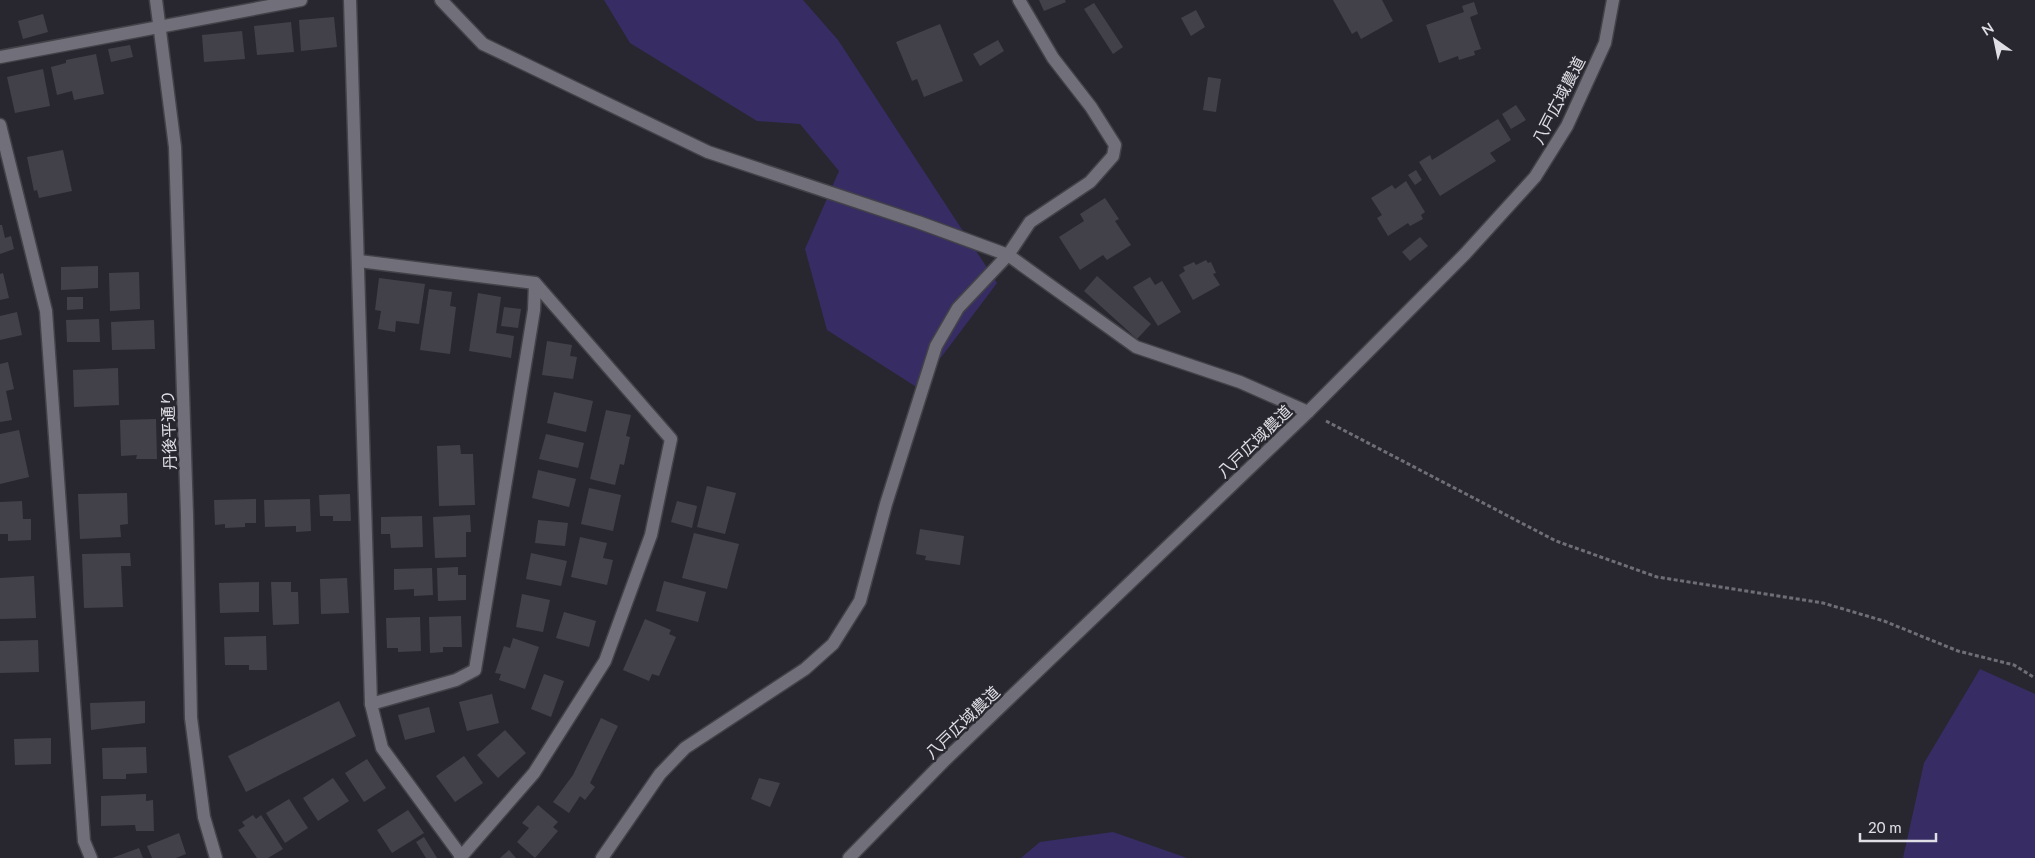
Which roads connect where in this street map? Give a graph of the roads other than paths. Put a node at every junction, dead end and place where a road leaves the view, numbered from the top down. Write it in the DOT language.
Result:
graph roads {
  1 [pos="156,0"];
  2 [pos="301,0"];
  3 [pos="350,0"];
  4 [pos="441,0"];
  5 [pos="1019,0"];
  6 [pos="1613,0"];
  7 [pos="161,27"];
  8 [pos="0,57"];
  9 [pos="0,125"];
  10 [pos="1008,255"];
  11 [pos="359,261"];
  12 [pos="534,283"];
  13 [pos="1308,412"];
  14 [pos="372,704"];
  15 [pos="461,857"];
  16 [pos="91,858"];
  17 [pos="216,858"];
  18 [pos="602,858"];
  19 [pos="849,858"];
  1 -- 7 [label="street, 丹後平通り"];
  2 -- 7 [label="street"];
  3 -- 11 [label="street"];
  4 -- 10 [label="street"];
  5 -- 10 [label="street"];
  6 -- 13 [label="street, 八戸広域農道"];
  7 -- 8 [label="street"];
  7 -- 17 [label="street, 丹後平通り"];
  9 -- 16 [label="street"];
  10 -- 13 [label="street"];
  10 -- 18 [label="street"];
  11 -- 12 [label="street"];
  11 -- 14 [label="street"];
  12 -- 14 [label="street"];
  12 -- 15 [label="street"];
  13 -- 19 [label="street, 八戸広域農道"];
  14 -- 15 [label="street"];
}
